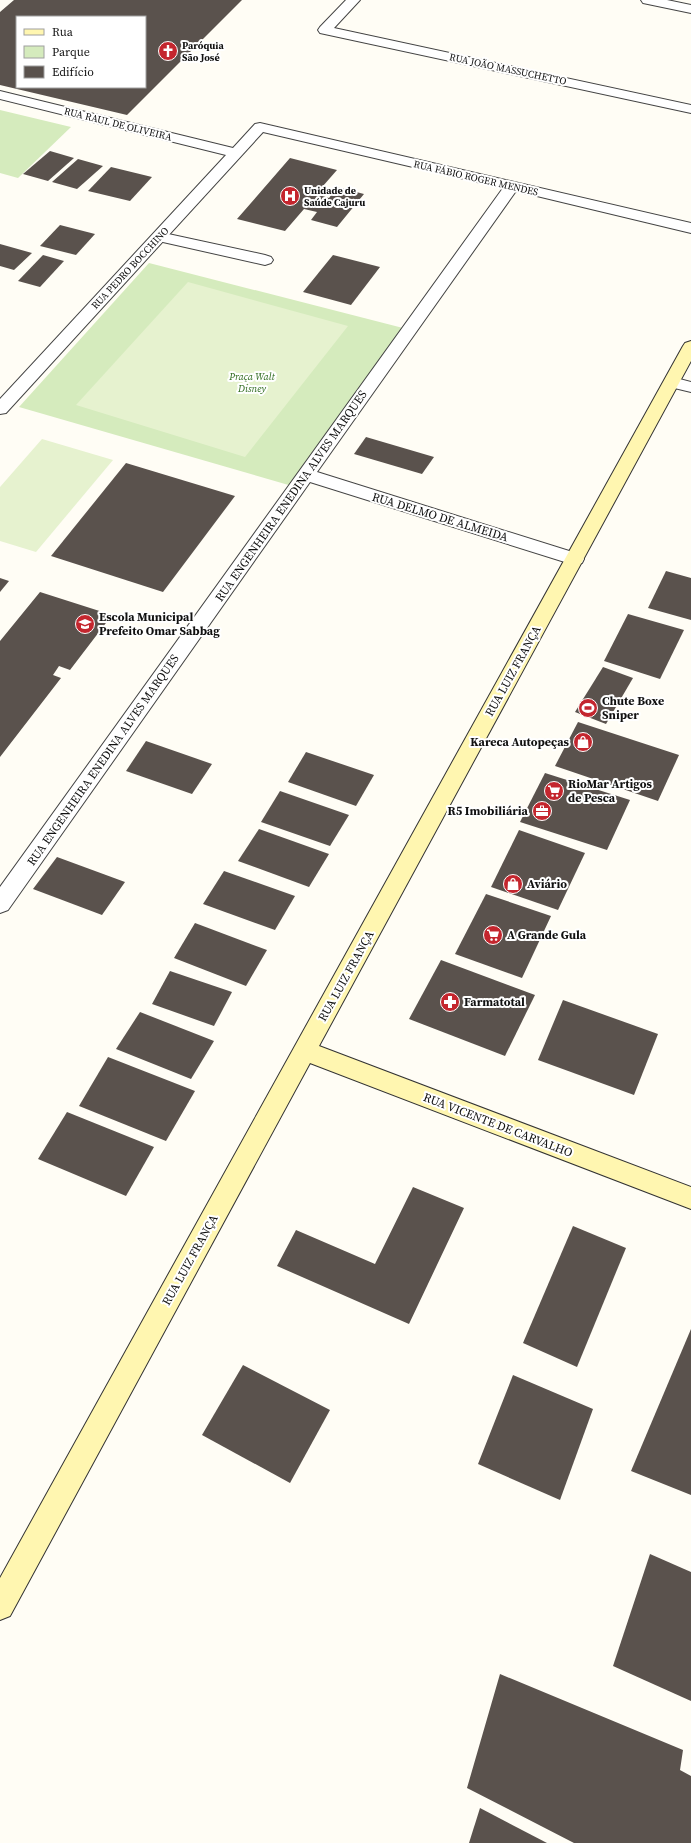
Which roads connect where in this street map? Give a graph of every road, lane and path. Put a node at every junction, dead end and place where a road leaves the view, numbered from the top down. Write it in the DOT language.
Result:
graph roads {
  1 [pos="353,0"];
  2 [pos="648,0"];
  3 [pos="691,8"];
  4 [pos="0,95"];
  5 [pos="691,109"];
  6 [pos="260,127"];
  7 [pos="237,153"];
  8 [pos="512,186"];
  9 [pos="691,228"];
  10 [pos="159,238"];
  11 [pos="265,260"];
  12 [pos="691,346"];
  13 [pos="672,382"];
  14 [pos="691,387"];
  15 [pos="7,393"];
  16 [pos="0,409"];
  17 [pos="306,475"];
  18 [pos="575,559"];
  19 [pos="0,904"];
  20 [pos="305,1051"];
  21 [pos="691,1197"];
  22 [pos="0,1606"];
  1 -- 5 [label="street, RUA JOÃO MASSUCHETTO"];
  2 -- 3 [label="street"];
  4 -- 7 [label="street, RUA RAUL DE OLIVEIRA"];
  6 -- 7 [label="street, RUA PEDRO BOCCHINO"];
  6 -- 8 [label="street, RUA FÁBIO ROGER MENDES"];
  7 -- 10 [label="street, RUA PEDRO BOCCHINO"];
  8 -- 9 [label="street, RUA FÁBIO ROGER MENDES"];
  8 -- 17 [label="street, RUA ENGENHEIRA ENEDINA ALVES MARQUES"];
  10 -- 11 [label="street"];
  10 -- 15 [label="street, RUA PEDRO BOCCHINO"];
  12 -- 13 [label="main road, RUA LUIZ FRANÇA"];
  13 -- 14 [label="street"];
  13 -- 18 [label="main road, RUA LUIZ FRANÇA"];
  15 -- 16 [label="street, RUA PEDRO BOCCHINO"];
  17 -- 18 [label="street, RUA DELMO DE ALMEIDA"];
  17 -- 19 [label="street, RUA ENGENHEIRA ENEDINA ALVES MARQUES"];
  18 -- 20 [label="main road, RUA LUIZ FRANÇA"];
  20 -- 21 [label="main road, RUA VICENTE DE CARVALHO"];
  20 -- 22 [label="main road, RUA LUIZ FRANÇA"];
}
